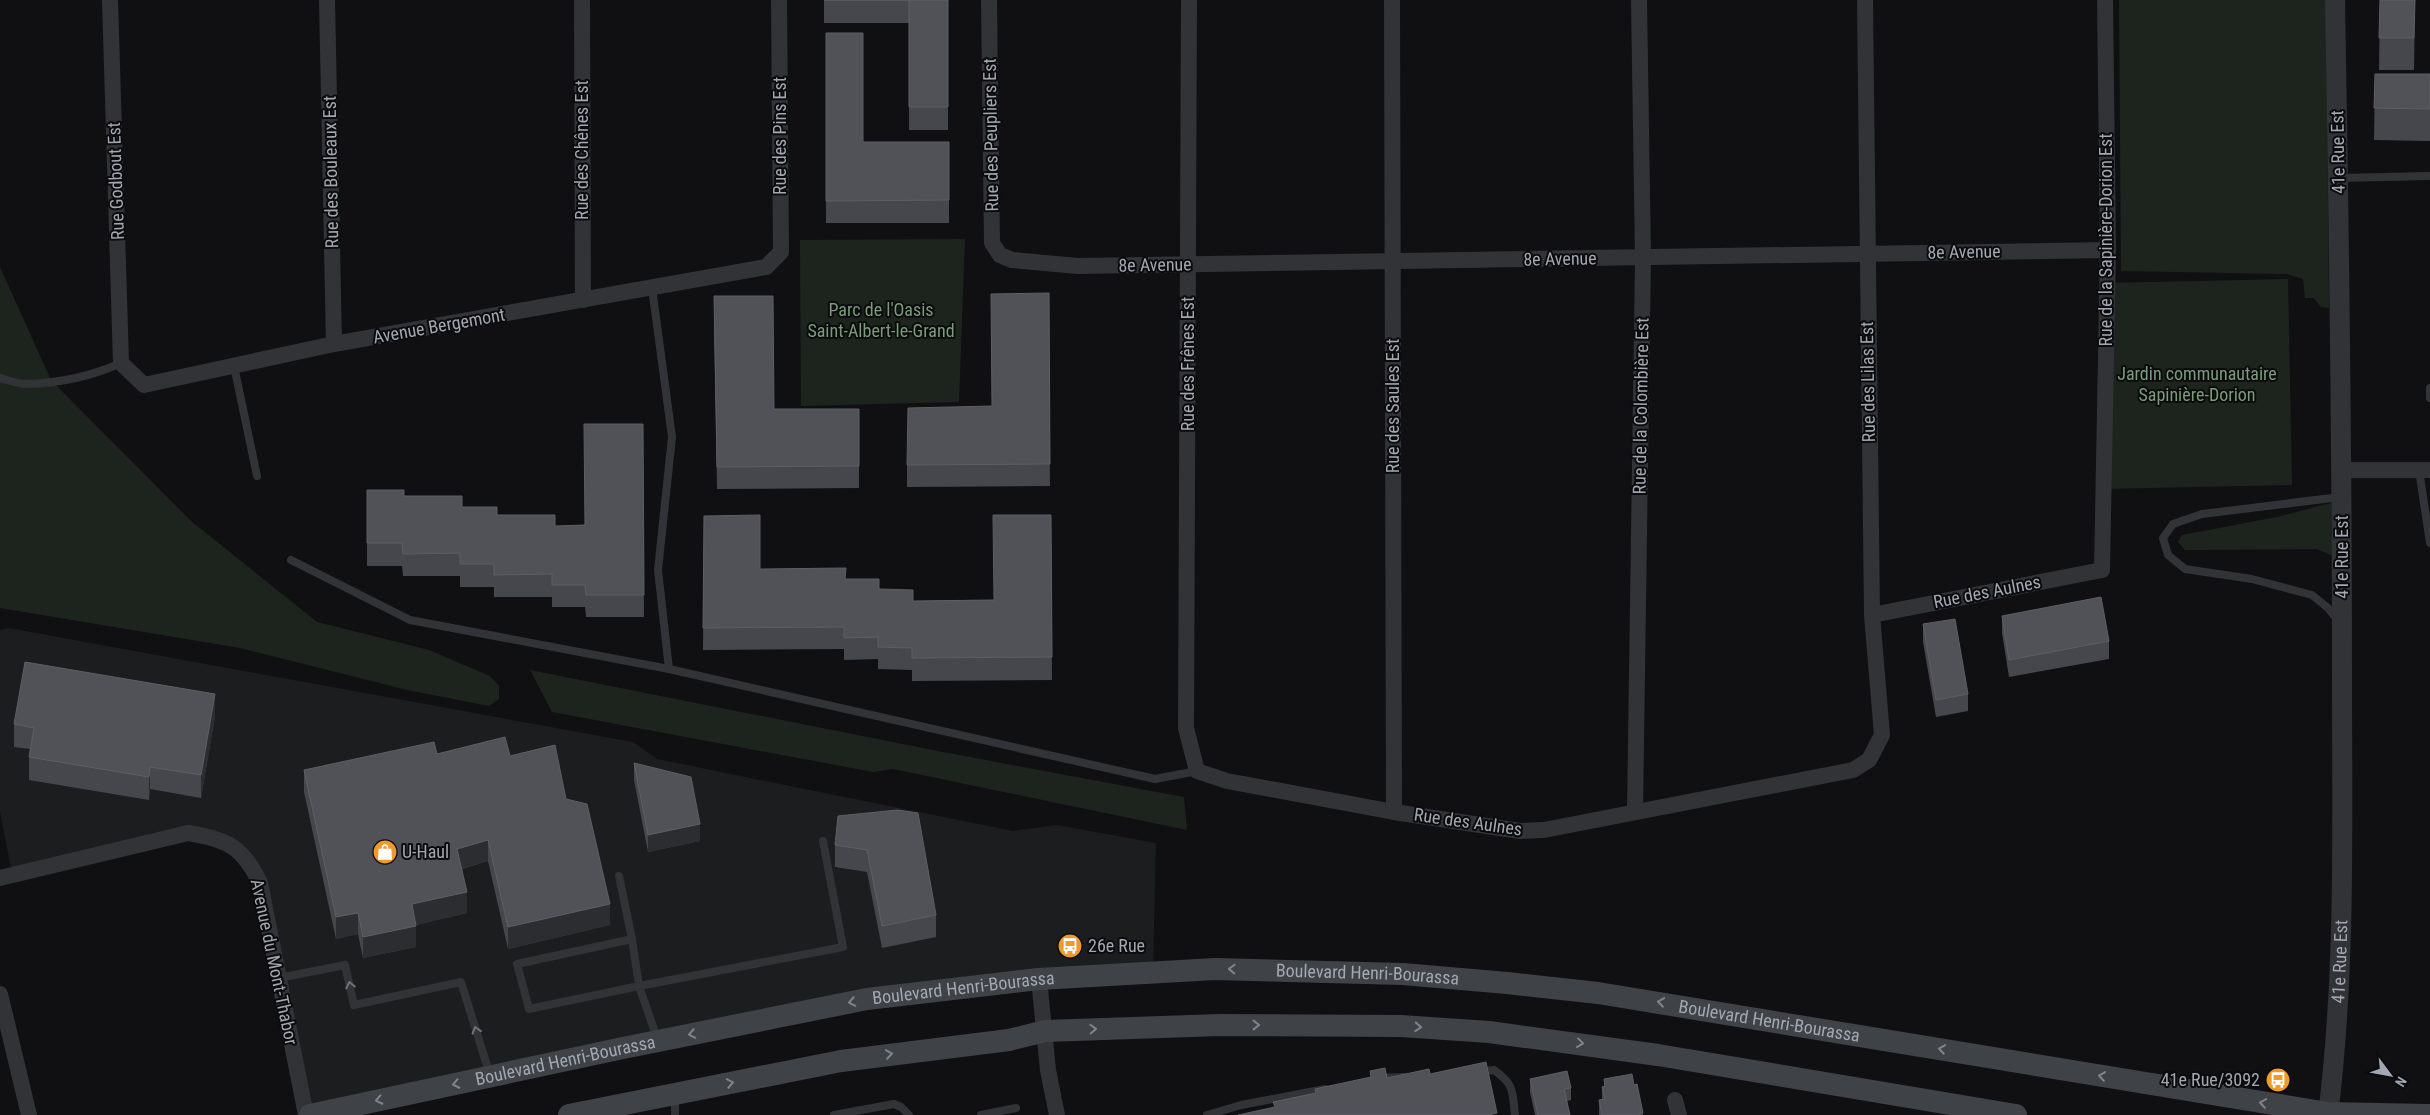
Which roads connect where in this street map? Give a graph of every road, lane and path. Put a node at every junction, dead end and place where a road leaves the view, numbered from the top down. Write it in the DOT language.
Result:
graph roads {
  1 [pos="110,0"];
  2 [pos="327,0"];
  3 [pos="582,0"];
  4 [pos="779,0"];
  5 [pos="989,0"];
  6 [pos="1189,0"];
  7 [pos="1392,0"];
  8 [pos="1640,0"];
  9 [pos="1865,0"];
  10 [pos="2106,0"];
  11 [pos="2335,0"];
  12 [pos="2430,176"];
  13 [pos="2338,178"];
  14 [pos="2108,250"];
  15 [pos="1866,254"];
  16 [pos="1643,257"];
  17 [pos="1012,260"];
  18 [pos="1393,261"];
  19 [pos="1188,265"];
  20 [pos="766,267"];
  21 [pos="652,288"];
  22 [pos="583,300"];
  23 [pos="334,344"];
  24 [pos="122,363"];
  25 [pos="234,366"];
  26 [pos="0,378"];
  27 [pos="2430,388"];
  28 [pos="2430,398"];
  29 [pos="2341,470"];
  30 [pos="2425,470"];
  31 [pos="257,476"];
  32 [pos="2342,497"];
  33 [pos="2430,543"];
  34 [pos="291,560"];
  35 [pos="2102,570"];
  36 [pos="1872,615"];
  37 [pos="2342,626"];
  38 [pos="669,669"];
  39 [pos="1869,760"];
  40 [pos="1197,771"];
  41 [pos="1394,812"];
  42 [pos="1636,812"];
  43 [pos="823,841"];
  44 [pos="618,876"];
  45 [pos="0,878"];
  46 [pos="632,939"];
  47 [pos="279,978"];
  48 [pos="1039,979"];
  49 [pos="639,986"];
  50 [pos="0,994"];
  51 [pos="1045,1031"];
  52 [pos="658,1041"];
  53 [pos="1468,1075"];
  54 [pos="491,1076"];
  55 [pos="1416,1078"];
  56 [pos="1371,1079"];
  57 [pos="1338,1086"];
  58 [pos="675,1104"];
  59 [pos="1016,1108"];
  60 [pos="2328,1114"];
  61 [pos="29,1115"];
  62 [pos="306,1115"];
  63 [pos="310,1115"];
  64 [pos="569,1115"];
  65 [pos="834,1115"];
  66 [pos="909,1115"];
  67 [pos="982,1115"];
  68 [pos="1057,1115"];
  69 [pos="1207,1115"];
  70 [pos="1514,1115"];
  71 [pos="2016,1115"];
  72 [pos="2429,1115"];
  1 -- 24 [label="street, Rue Godbout Est"];
  2 -- 23 [label="street, Rue des Bouleaux Est"];
  3 -- 22 [label="street, Rue des Chênes Est"];
  4 -- 20 [label="street, Rue des Pins Est"];
  5 -- 17 [label="street, Rue des Peupliers Est"];
  6 -- 19 [label="street, Rue des Frênes Est"];
  7 -- 18 [label="street, Rue des Saules Est"];
  8 -- 16 [label="street, Rue de la Colombière Est"];
  9 -- 15 [label="street, Rue des Lilas Est"];
  10 -- 14 [label="street, Rue de la Sapinière-Dorion Est"];
  11 -- 13 [label="street, 41e Rue Est"];
  12 -- 13 [label="lane"];
  13 -- 29 [label="street, 41e Rue Est"];
  14 -- 15 [label="street, 8e Avenue"];
  14 -- 35 [label="street, Rue de la Sapinière-Dorion Est"];
  15 -- 16 [label="street, 8e Avenue"];
  15 -- 36 [label="street, Rue des Lilas Est"];
  16 -- 18 [label="street, 8e Avenue"];
  16 -- 42 [label="street, Rue de la Colombière Est"];
  17 -- 19 [label="street, 8e Avenue"];
  18 -- 19 [label="street, 8e Avenue"];
  18 -- 41 [label="street, Rue des Saules Est"];
  19 -- 40 [label="street, Rue des Frênes Est"];
  20 -- 21 [label="street, Avenue Bergemont"];
  21 -- 22 [label="street, Avenue Bergemont"];
  21 -- 38 [label="lane"];
  22 -- 23 [label="street, Avenue Bergemont"];
  23 -- 25 [label="street, Avenue Bergemont"];
  24 -- 25 [label="street, Avenue Bergemont"];
  24 -- 26 [label="lane"];
  25 -- 31 [label="lane"];
  27 -- 28 [label="lane"];
  29 -- 30 [label="street"];
  29 -- 32 [label="street, 41e Rue Est"];
  30 -- 33 [label="lane"];
  32 -- 37 [label="street, 41e Rue Est"];
  32 -- 37 [label="lane"];
  34 -- 38 [label="lane"];
  35 -- 36 [label="street, Rue des Aulnes"];
  36 -- 39 [label="street, Rue des Lilas Est"];
  37 -- 60 [label="street, 41e Rue Est"];
  38 -- 40 [label="lane"];
  39 -- 42 [label="street, Rue des Aulnes"];
  40 -- 41 [label="street, Rue des Aulnes"];
  41 -- 42 [label="street, Rue des Aulnes"];
  43 -- 49 [label="lane"];
  44 -- 46 [label="lane"];
  45 -- 47 [label="street, Avenue du Mont-Thabor"];
  46 -- 49 [label="lane"];
  46 -- 49 [label="lane"];
  54 -- 47 [label="lane, one-way"];
  47 -- 62 [label="street, Avenue du Mont-Thabor"];
  48 -- 51 [label="street"];
  48 -- 52 [label="main road, Boulevard Henri-Bourassa, one-way"];
  60 -- 48 [label="main road, Boulevard Henri-Bourassa, one-way"];
  49 -- 52 [label="lane"];
  50 -- 61 [label="street"];
  58 -- 51 [label="main road, one-way"];
  51 -- 68 [label="street"];
  51 -- 71 [label="main road, one-way"];
  52 -- 54 [label="main road, Boulevard Henri-Bourassa"];
  53 -- 70 [label="lane"];
  54 -- 63 [label="main road, Boulevard Henri-Bourassa, one-way"];
  55 -- 56 [label="lane"];
  57 -- 69 [label="lane"];
  58 -- 64 [label="main road"];
  59 -- 67 [label="lane"];
  60 -- 72 [label="main road, Boulevard Henri-Bourassa"];
  65 -- 66 [label="lane"];
}
